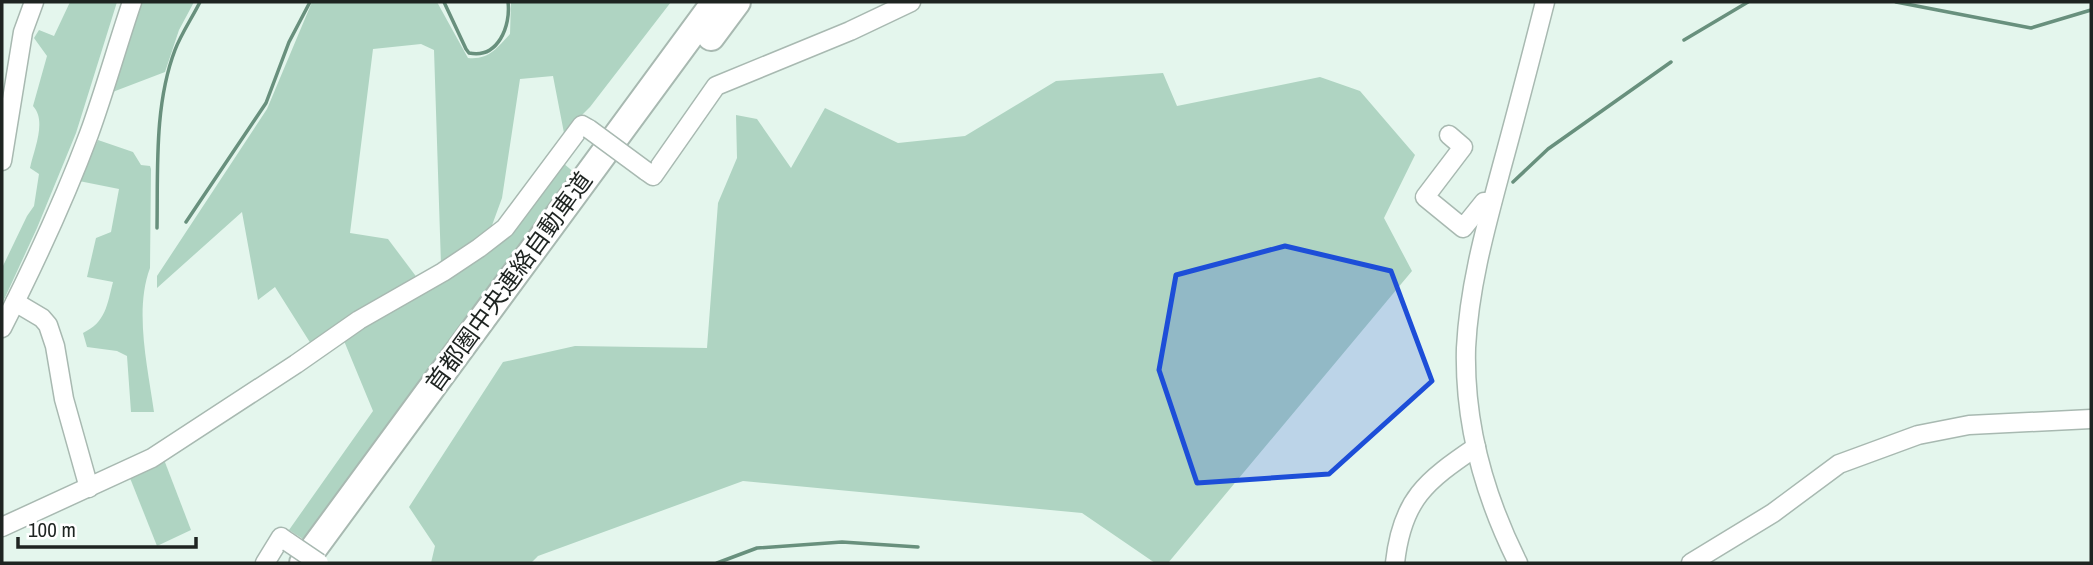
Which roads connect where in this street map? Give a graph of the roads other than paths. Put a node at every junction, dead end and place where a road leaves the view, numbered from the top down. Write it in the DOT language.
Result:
graph roads {
  1 [pos="34,2"];
  2 [pos="132,2"];
  3 [pos="715,2"];
  4 [pos="737,2"];
  5 [pos="911,2"];
  6 [pos="1545,2"];
  7 [pos="1449,135"];
  8 [pos="2,161"];
  9 [pos="1492,202"];
  10 [pos="15,302"];
  11 [pos="2,328"];
  12 [pos="2091,419"];
  13 [pos="1476,447"];
  14 [pos="89,488"];
  15 [pos="2,527"];
  16 [pos="265,563"];
  17 [pos="303,563"];
  18 [pos="319,563"];
  19 [pos="326,563"];
  20 [pos="1395,563"];
  21 [pos="1518,563"];
  22 [pos="1691,563"];
  1 -- 8 [label="street"];
  2 -- 10 [label="street"];
  3 -- 17 [label="highway, 首都圏中央連絡自動車道"];
  4 -- 19 [label="highway, 首都圏中央連絡自動車道"];
  5 -- 14 [label="street, bridge"];
  6 -- 9 [label="street"];
  7 -- 9 [label="street"];
  9 -- 13 [label="street"];
  10 -- 11 [label="street"];
  10 -- 14 [label="street"];
  12 -- 22 [label="street"];
  13 -- 20 [label="street"];
  13 -- 21 [label="street"];
  14 -- 15 [label="street"];
  16 -- 18 [label="street, bridge"];
}
